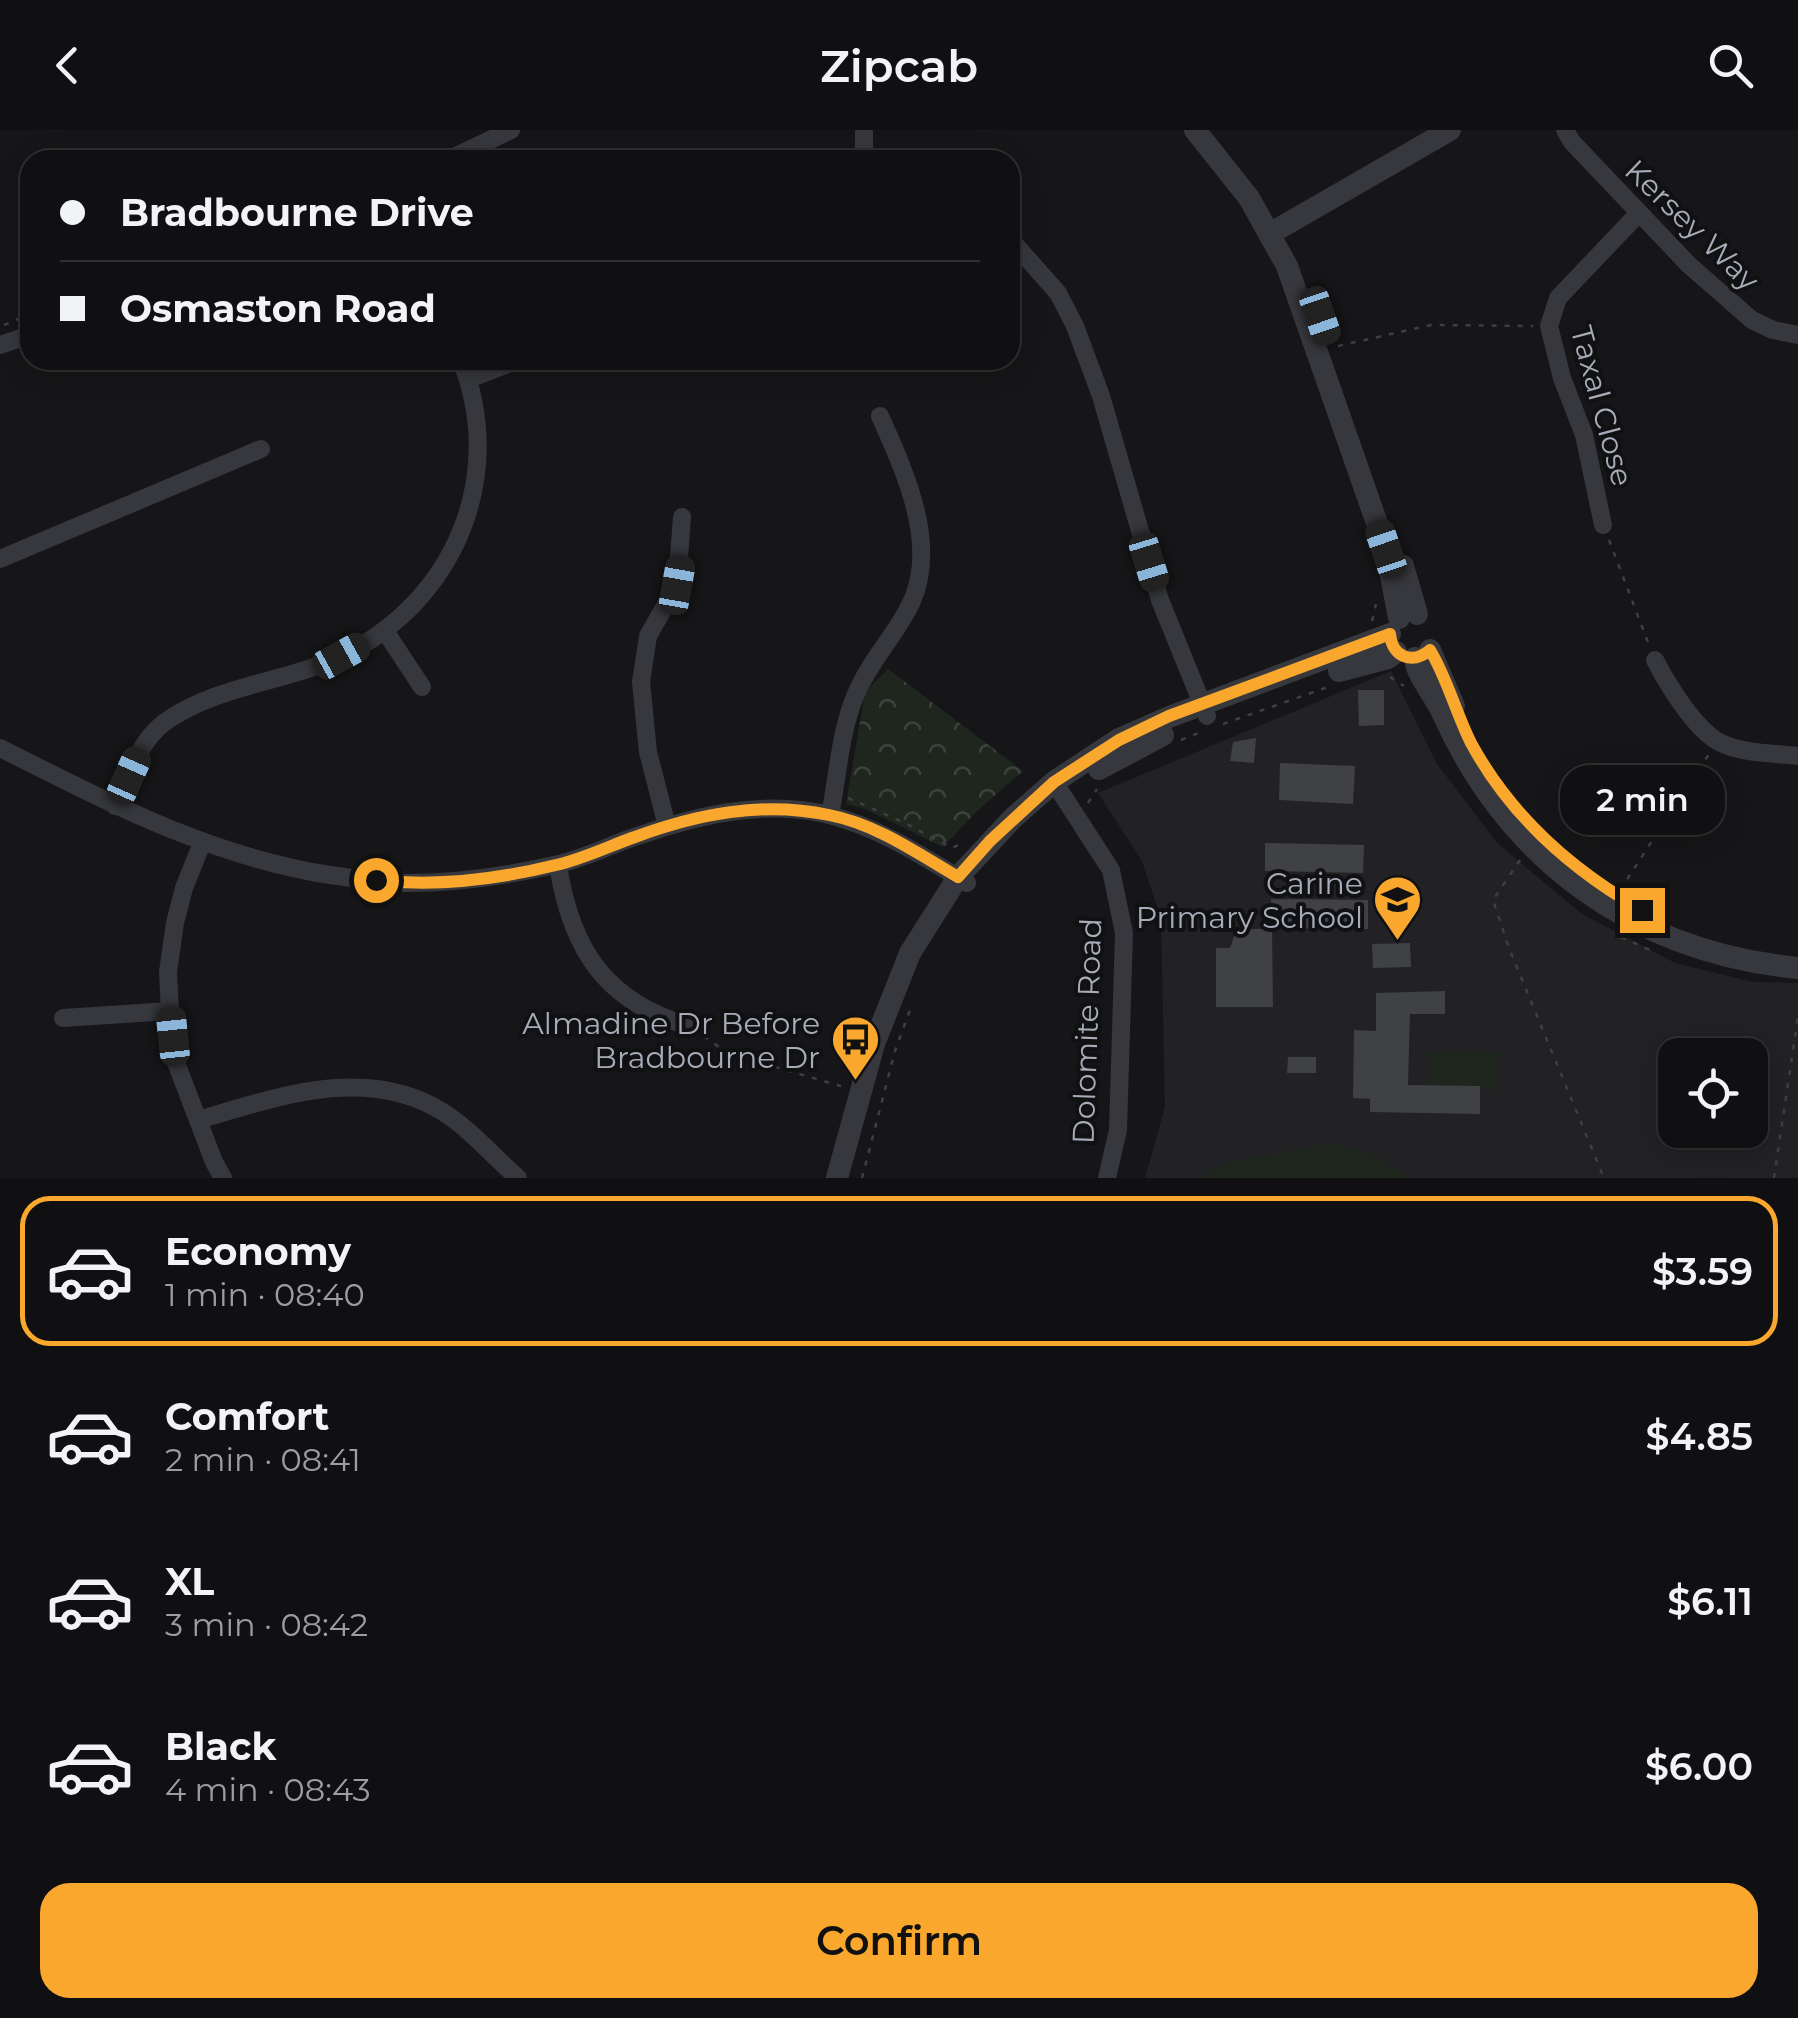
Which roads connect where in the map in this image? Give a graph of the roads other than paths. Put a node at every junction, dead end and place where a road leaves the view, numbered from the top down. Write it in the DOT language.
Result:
graph roads {
  1 [pos="511,130"];
  2 [pos="1195,130"];
  3 [pos="1215,130"];
  4 [pos="1565,130"];
  5 [pos="1437,132"];
  6 [pos="469,150"];
  7 [pos="1638,214"];
  8 [pos="1274,225"];
  9 [pos="1020,250"];
  10 [pos="1798,335"];
  11 [pos="465,370"];
  12 [pos="492,370"];
  13 [pos="468,379"];
  14 [pos="880,416"];
  15 [pos="261,450"];
  16 [pos="682,517"];
  17 [pos="1603,525"];
  18 [pos="0,559"];
  19 [pos="385,631"];
  20 [pos="1408,637"];
  21 [pos="1655,660"];
  22 [pos="422,687"];
  23 [pos="1207,720"];
  24 [pos="0,748"];
  25 [pos="1798,756"];
  26 [pos="1064,796"];
  27 [pos="115,806"];
  28 [pos="830,815"];
  29 [pos="667,826"];
  30 [pos="202,843"];
  31 [pos="558,865"];
  32 [pos="963,880"];
  33 [pos="1798,954"];
  34 [pos="1798,968"];
  35 [pos="170,1012"];
  36 [pos="63,1018"];
  37 [pos="692,1027"];
  38 [pos="198,1120"];
  39 [pos="224,1178"];
  40 [pos="518,1178"];
  41 [pos="838,1178"];
  42 [pos="851,1178"];
  43 [pos="1107,1178"];
  1 -- 6 [label="street"];
  2 -- 8 [label="street"];
  3 -- 8 [label="street"];
  4 -- 7 [label="street, Kersey Way"];
  5 -- 8 [label="street"];
  7 -- 10 [label="street, Kersey Way"];
  7 -- 17 [label="street, Taxal Close"];
  8 -- 20 [label="street"];
  8 -- 20 [label="street"];
  9 -- 23 [label="street"];
  11 -- 13 [label="street"];
  12 -- 13 [label="street"];
  13 -- 19 [label="street"];
  14 -- 28 [label="street"];
  15 -- 18 [label="street"];
  16 -- 29 [label="street"];
  19 -- 22 [label="street"];
  19 -- 27 [label="street"];
  20 -- 23 [label="street"];
  20 -- 33 [label="street"];
  20 -- 34 [label="street"];
  21 -- 25 [label="street"];
  23 -- 26 [label="street"];
  24 -- 27 [label="street"];
  26 -- 32 [label="street"];
  26 -- 43 [label="street, Dolomite Road"];
  27 -- 30 [label="street"];
  28 -- 29 [label="street"];
  28 -- 32 [label="street"];
  29 -- 31 [label="street"];
  30 -- 31 [label="street"];
  30 -- 35 [label="street"];
  31 -- 37 [label="street"];
  32 -- 41 [label="street"];
  32 -- 42 [label="street"];
  35 -- 36 [label="street"];
  35 -- 38 [label="street"];
  38 -- 39 [label="street"];
  38 -- 40 [label="street"];
}
